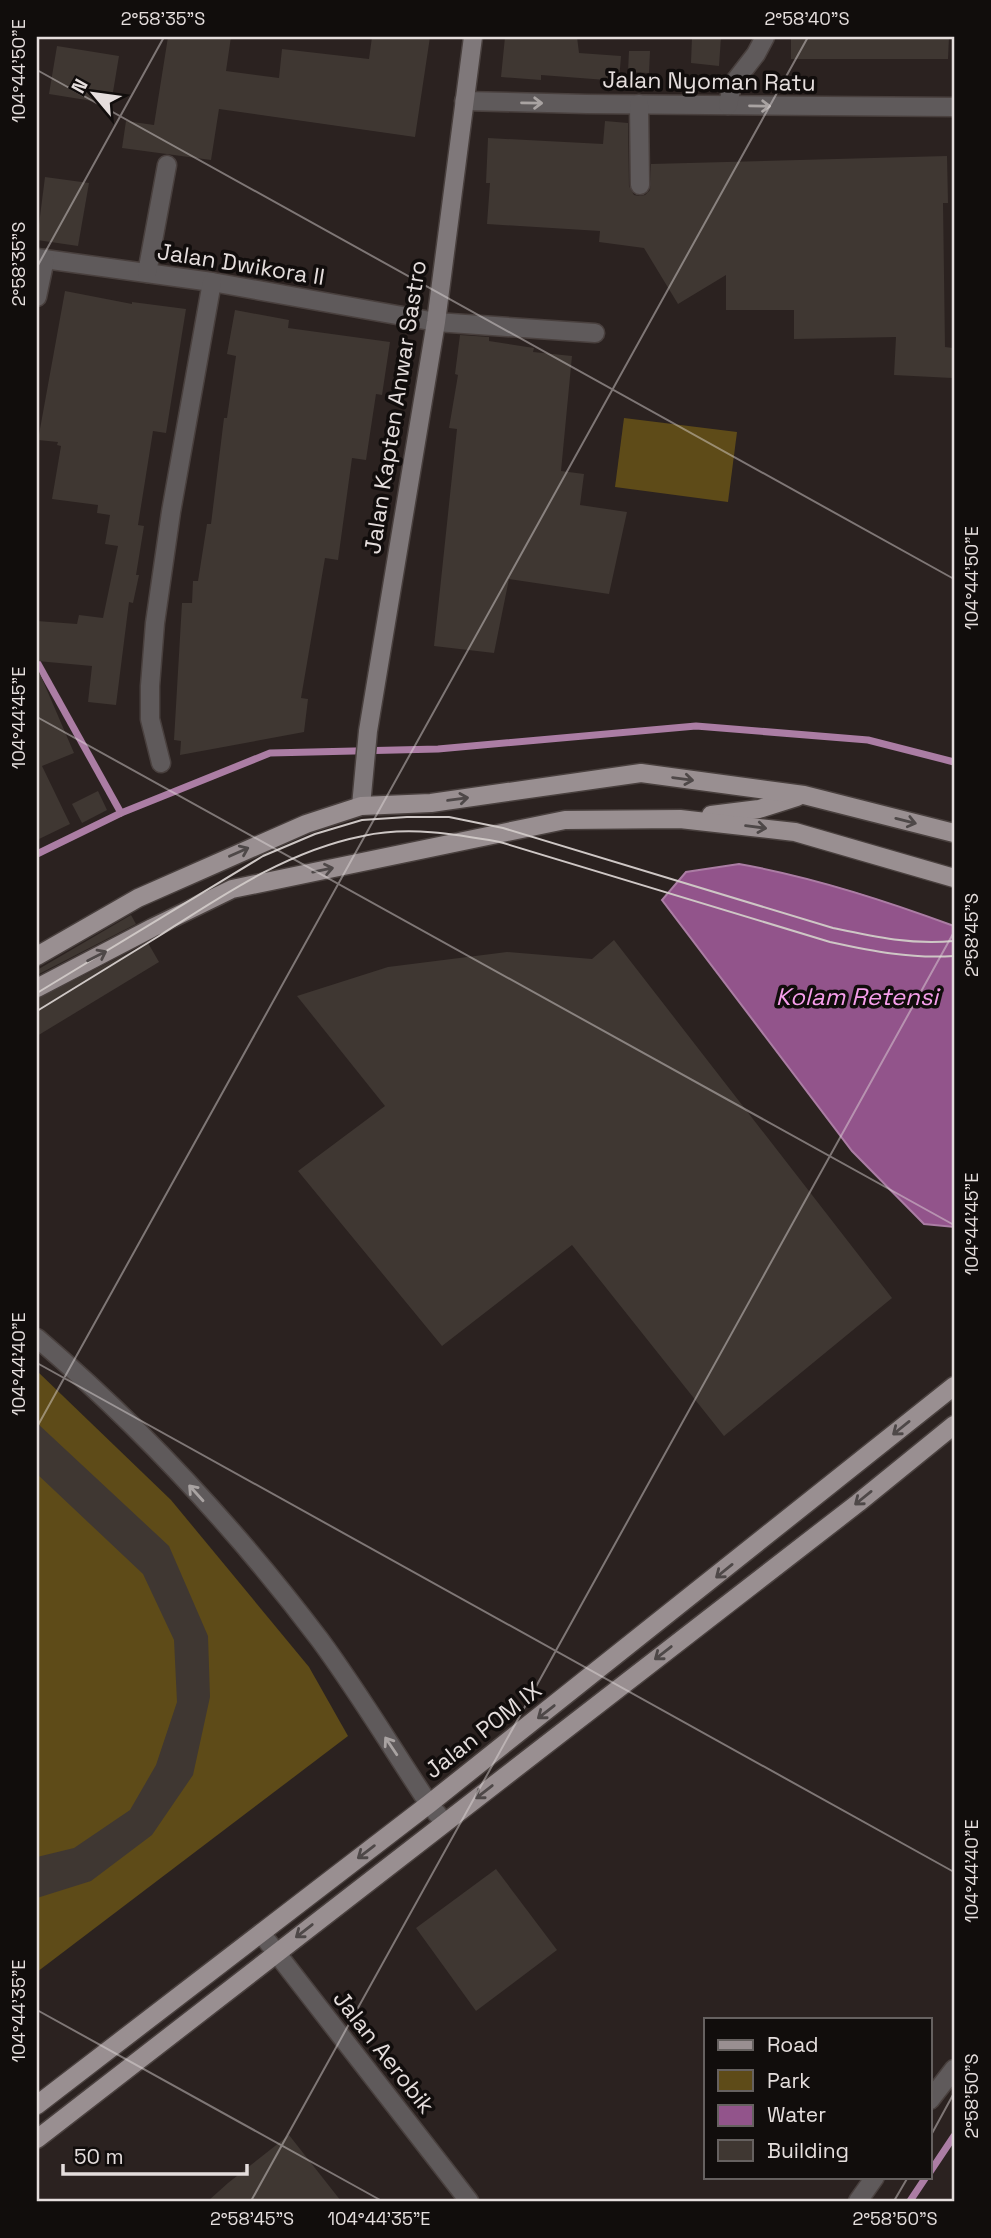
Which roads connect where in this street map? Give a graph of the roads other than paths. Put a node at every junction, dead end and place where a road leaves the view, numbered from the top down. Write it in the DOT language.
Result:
graph roads {
  1 [pos="473,37"];
  2 [pos="765,37"];
  3 [pos="464,101"];
  4 [pos="639,104"];
  5 [pos="728,105"];
  6 [pos="954,107"];
  7 [pos="167,165"];
  8 [pos="640,185"];
  9 [pos="41,258"];
  10 [pos="147,273"];
  11 [pos="212,282"];
  12 [pos="37,297"];
  13 [pos="436,322"];
  14 [pos="595,333"];
  15 [pos="160,763"];
  16 [pos="804,795"];
  17 [pos="361,806"];
  18 [pos="680,819"];
  19 [pos="954,833"];
  20 [pos="954,878"];
  21 [pos="37,956"];
  22 [pos="37,988"];
  23 [pos="37,1338"];
  24 [pos="954,1385"];
  25 [pos="954,1425"];
  26 [pos="429,1804"];
  27 [pos="444,1822"];
  28 [pos="261,1933"];
  29 [pos="276,1953"];
  30 [pos="954,2070"];
  31 [pos="932,2098"];
  32 [pos="37,2105"];
  33 [pos="37,2139"];
  34 [pos="875,2178"];
  35 [pos="469,2201"];
  36 [pos="858,2201"];
  1 -- 3 [label="street, Jalan Kapten Anwar Sastro"];
  2 -- 5 [label="street"];
  3 -- 4 [label="street, Jalan Nyoman Ratu, one-way"];
  3 -- 13 [label="street, Jalan Kapten Anwar Sastro"];
  4 -- 5 [label="street, Jalan Nyoman Ratu"];
  4 -- 8 [label="street"];
  5 -- 6 [label="street, Jalan Nyoman Ratu, one-way"];
  7 -- 10 [label="street"];
  9 -- 10 [label="street, Jalan Dwikora II"];
  9 -- 12 [label="street"];
  10 -- 11 [label="street, Jalan Dwikora II"];
  11 -- 13 [label="street, Jalan Dwikora II"];
  11 -- 15 [label="street"];
  13 -- 14 [label="street, Jalan Dwikora II"];
  13 -- 17 [label="street, Jalan Kapten Anwar Sastro"];
  17 -- 16 [label="main road, one-way"];
  16 -- 18 [label="main road"];
  16 -- 19 [label="main road, one-way"];
  21 -- 17 [label="main road, one-way"];
  18 -- 20 [label="main road, one-way"];
  22 -- 18 [label="main road, one-way"];
  26 -- 23 [label="street, one-way"];
  24 -- 26 [label="main road, Jalan POM IX, one-way"];
  25 -- 27 [label="main road, one-way"];
  26 -- 27 [label="street"];
  26 -- 28 [label="main road, Jalan POM IX, one-way"];
  27 -- 29 [label="main road, one-way"];
  28 -- 29 [label="street, Jalan Aerobik"];
  28 -- 32 [label="main road, Jalan POM IX"];
  29 -- 33 [label="main road"];
  29 -- 35 [label="street, Jalan Aerobik"];
  30 -- 31 [label="street"];
  34 -- 36 [label="street"];
}
